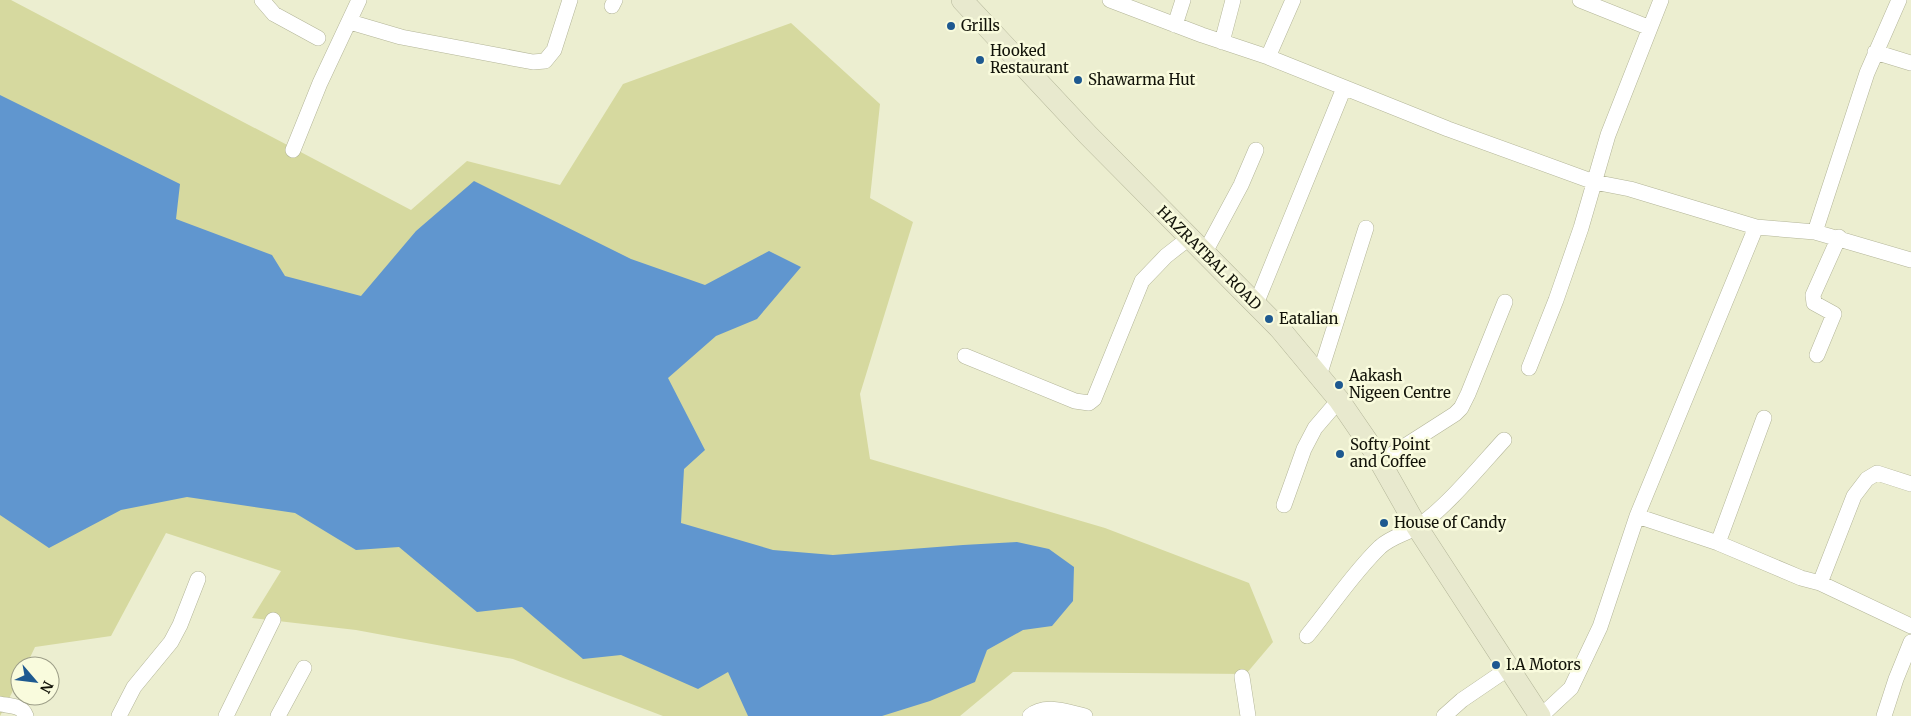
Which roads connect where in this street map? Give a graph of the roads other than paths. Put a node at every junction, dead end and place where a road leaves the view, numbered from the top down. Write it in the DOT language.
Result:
graph roads {
  1 [pos="262,0"];
  2 [pos="359,0"];
  3 [pos="570,0"];
  4 [pos="962,0"];
  5 [pos="1110,0"];
  6 [pos="1184,0"];
  7 [pos="1233,0"];
  8 [pos="1293,0"];
  9 [pos="1580,0"];
  10 [pos="1661,0"];
  11 [pos="1900,0"];
  12 [pos="350,22"];
  13 [pos="1175,25"];
  14 [pos="1650,28"];
  15 [pos="318,38"];
  16 [pos="1222,42"];
  17 [pos="1875,52"];
  18 [pos="1268,57"];
  19 [pos="1911,63"];
  20 [pos="1344,88"];
  21 [pos="293,150"];
  22 [pos="1256,150"];
  23 [pos="1594,182"];
  24 [pos="1756,227"];
  25 [pos="1366,228"];
  26 [pos="1814,232"];
  27 [pos="1189,238"];
  28 [pos="1839,238"];
  29 [pos="1204,254"];
  30 [pos="1911,260"];
  31 [pos="1504,302"];
  32 [pos="1256,304"];
  33 [pos="1817,355"];
  34 [pos="965,356"];
  35 [pos="1528,368"];
  36 [pos="1319,376"];
  37 [pos="1339,400"];
  38 [pos="1764,418"];
  39 [pos="1504,440"];
  40 [pos="1380,462"];
  41 [pos="1911,484"];
  42 [pos="1284,505"];
  43 [pos="1636,516"];
  44 [pos="1417,527"];
  45 [pos="1718,543"];
  46 [pos="198,579"];
  47 [pos="1820,583"];
  48 [pos="273,620"];
  49 [pos="1911,626"];
  50 [pos="1307,636"];
  51 [pos="1911,642"];
  52 [pos="304,668"];
  53 [pos="1509,668"];
  54 [pos="1242,677"];
  55 [pos="0,704"];
  56 [pos="26,716"];
  57 [pos="119,716"];
  58 [pos="226,716"];
  59 [pos="278,716"];
  60 [pos="1030,716"];
  61 [pos="1085,716"];
  62 [pos="1248,716"];
  63 [pos="1444,716"];
  64 [pos="1541,716"];
  65 [pos="1884,716"];
  1 -- 15 [label="street"];
  2 -- 12 [label="street"];
  3 -- 12 [label="street"];
  4 -- 27 [label="main road, HAZRATBAL ROAD"];
  5 -- 13 [label="street"];
  6 -- 13 [label="street"];
  7 -- 16 [label="street"];
  8 -- 18 [label="street"];
  9 -- 14 [label="street"];
  10 -- 14 [label="street"];
  11 -- 17 [label="street"];
  12 -- 21 [label="street"];
  13 -- 16 [label="street"];
  14 -- 23 [label="street"];
  16 -- 18 [label="street"];
  17 -- 19 [label="street"];
  17 -- 26 [label="street"];
  18 -- 20 [label="street"];
  20 -- 23 [label="street"];
  20 -- 32 [label="street"];
  22 -- 29 [label="street"];
  23 -- 24 [label="street"];
  23 -- 35 [label="street"];
  24 -- 26 [label="street"];
  24 -- 43 [label="street"];
  25 -- 36 [label="street"];
  26 -- 28 [label="street"];
  27 -- 29 [label="main road, HAZRATBAL ROAD"];
  27 -- 34 [label="street"];
  28 -- 30 [label="street"];
  28 -- 33 [label="street"];
  29 -- 32 [label="main road, HAZRATBAL ROAD"];
  31 -- 40 [label="street"];
  32 -- 36 [label="main road, HAZRATBAL ROAD"];
  36 -- 37 [label="main road, HAZRATBAL ROAD"];
  37 -- 40 [label="main road, HAZRATBAL ROAD"];
  37 -- 42 [label="street"];
  38 -- 45 [label="street"];
  39 -- 44 [label="street"];
  40 -- 44 [label="main road, HAZRATBAL ROAD"];
  41 -- 47 [label="street"];
  43 -- 45 [label="street"];
  43 -- 64 [label="street"];
  44 -- 50 [label="street"];
  44 -- 53 [label="main road, HAZRATBAL ROAD"];
  45 -- 47 [label="street"];
  46 -- 57 [label="street"];
  47 -- 49 [label="street"];
  48 -- 58 [label="street"];
  51 -- 65 [label="street"];
  52 -- 59 [label="street"];
  53 -- 63 [label="street"];
  53 -- 64 [label="main road, HAZRATBAL ROAD"];
  54 -- 62 [label="street"];
  55 -- 56 [label="street"];
  60 -- 61 [label="street"];
}
